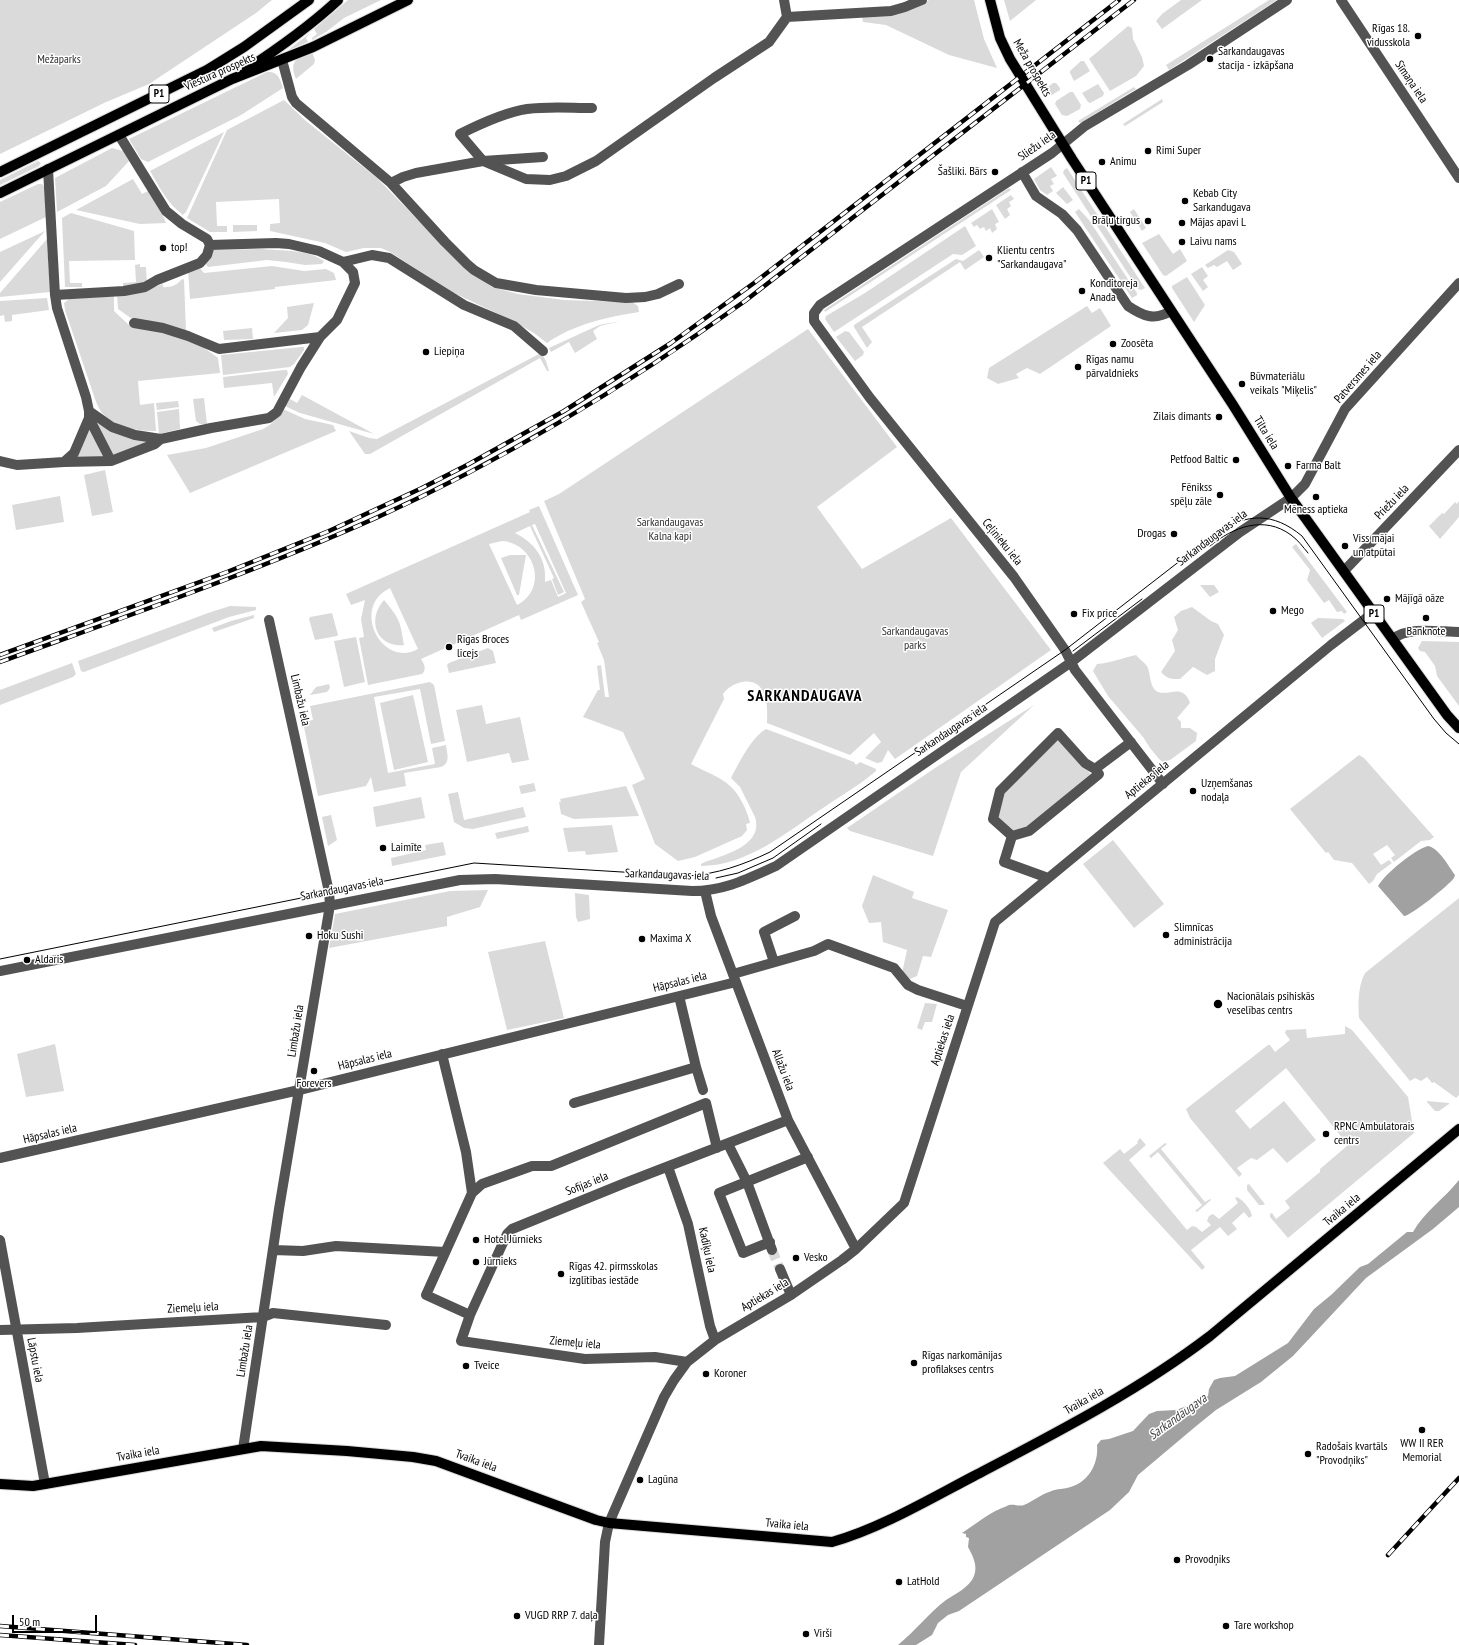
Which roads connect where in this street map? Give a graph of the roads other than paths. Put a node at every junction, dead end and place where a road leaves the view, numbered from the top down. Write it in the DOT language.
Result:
graph roads {
  1 [pos="309,0"];
  2 [pos="338,0"];
  3 [pos="408,0"];
  4 [pos="784,0"];
  5 [pos="922,0"];
  6 [pos="990,0"];
  7 [pos="1287,0"];
  8 [pos="1341,0"];
  9 [pos="905,4"];
  10 [pos="787,17"];
  11 [pos="282,60"];
  12 [pos="232,79"];
  13 [pos="592,108"];
  14 [pos="119,135"];
  15 [pos="1062,144"];
  16 [pos="43,151"];
  17 [pos="543,157"];
  18 [pos="483,161"];
  19 [pos="48,169"];
  20 [pos="0,172"];
  21 [pos="1022,172"];
  22 [pos="1459,178"];
  23 [pos="391,183"];
  24 [pos="0,193"];
  25 [pos="210,244"];
  26 [pos="343,262"];
  27 [pos="1459,283"];
  28 [pos="679,284"];
  29 [pos="55,295"];
  30 [pos="1170,311"];
  31 [pos="814,321"];
  32 [pos="134,323"];
  33 [pos="320,337"];
  34 [pos="543,351"];
  35 [pos="89,414"];
  36 [pos="161,439"];
  37 [pos="1459,450"];
  38 [pos="0,461"];
  39 [pos="111,461"];
  40 [pos="64,462"];
  41 [pos="1291,498"];
  42 [pos="1344,571"];
  43 [pos="1373,613"];
  44 [pos="269,620"];
  45 [pos="1459,632"];
  46 [pos="1392,639"];
  47 [pos="1070,663"];
  48 [pos="1459,728"];
  49 [pos="1131,742"];
  50 [pos="1095,769"];
  51 [pos="1163,784"];
  52 [pos="1012,836"];
  53 [pos="1048,878"];
  54 [pos="705,891"];
  55 [pos="330,905"];
  56 [pos="795,916"];
  57 [pos="774,962"];
  58 [pos="0,971"];
  59 [pos="734,978"];
  60 [pos="679,996"];
  61 [pos="967,1006"];
  62 [pos="442,1054"];
  63 [pos="696,1067"];
  64 [pos="299,1090"];
  65 [pos="703,1090"];
  66 [pos="574,1104"];
  67 [pos="788,1120"];
  68 [pos="1459,1129"];
  69 [pos="728,1144"];
  70 [pos="717,1148"];
  71 [pos="808,1157"];
  72 [pos="0,1158"];
  73 [pos="668,1166"];
  74 [pos="747,1182"];
  75 [pos="472,1193"];
  76 [pos="0,1240"];
  77 [pos="856,1249"];
  78 [pos="273,1250"];
  79 [pos="445,1252"];
  80 [pos="780,1269"];
  81 [pos="790,1295"];
  82 [pos="470,1315"];
  83 [pos="263,1317"];
  84 [pos="386,1325"];
  85 [pos="0,1330"];
  86 [pos="16,1330"];
  87 [pos="715,1340"];
  88 [pos="461,1342"];
  89 [pos="687,1362"];
  90 [pos="242,1449"];
  91 [pos="0,1484"];
  92 [pos="45,1484"];
  93 [pos="609,1523"];
  94 [pos="599,1645"];
  1 -- 16 [label="main road, Viestura prospekts / P1"];
  2 -- 12 [label="main road"];
  3 -- 11 [label="main road, Viestura prospekts / P1"];
  4 -- 10 [label="street"];
  5 -- 9 [label="street"];
  6 -- 15 [label="main road, Meža prospekts / P1"];
  7 -- 15 [label="street, Sliežu iela"];
  8 -- 22 [label="street, Sīmaņa iela"];
  9 -- 10 [label="street"];
  10 -- 18 [label="street"];
  11 -- 12 [label="main road, Viestura prospekts / P1"];
  11 -- 23 [label="street"];
  12 -- 14 [label="main road, Viestura prospekts / P1"];
  13 -- 18 [label="street"];
  14 -- 19 [label="main road, Viestura prospekts / P1"];
  14 -- 25 [label="street"];
  15 -- 21 [label="street, Sliežu iela"];
  15 -- 30 [label="main road, Tilta iela / P1"];
  16 -- 19 [label="main road"];
  16 -- 20 [label="main road, Viestura prospekts / P1"];
  17 -- 18 [label="street"];
  18 -- 23 [label="street"];
  19 -- 24 [label="main road, Viestura prospekts / P1"];
  19 -- 29 [label="street"];
  21 -- 30 [label="street"];
  21 -- 31 [label="street, Sliežu iela"];
  23 -- 28 [label="street"];
  25 -- 26 [label="street"];
  25 -- 29 [label="street"];
  26 -- 33 [label="street"];
  26 -- 34 [label="street"];
  27 -- 41 [label="street, Patversmes iela"];
  29 -- 35 [label="street"];
  30 -- 41 [label="main road, Tilta iela / P1"];
  31 -- 47 [label="street, Ceļinieku iela"];
  32 -- 33 [label="street"];
  33 -- 36 [label="street"];
  35 -- 36 [label="street"];
  35 -- 39 [label="street"];
  35 -- 40 [label="street"];
  36 -- 39 [label="street"];
  37 -- 42 [label="street, Priežu iela"];
  38 -- 40 [label="street"];
  39 -- 40 [label="street"];
  41 -- 42 [label="main road, Tilta iela / P1"];
  41 -- 47 [label="street, Sarkandaugavas iela"];
  42 -- 43 [label="main road, Tilta iela / P1"];
  43 -- 46 [label="main road, Tilta iela / P1"];
  43 -- 51 [label="street, Aptiekas iela"];
  44 -- 55 [label="street, Limbažu iela"];
  45 -- 46 [label="street"];
  46 -- 48 [label="main road, Tilta iela / P1"];
  47 -- 49 [label="street, Ceļinieku iela"];
  47 -- 54 [label="street, Sarkandaugavas iela"];
  49 -- 50 [label="street"];
  49 -- 51 [label="street, Ceļinieku iela"];
  50 -- 52 [label="street"];
  50 -- 52 [label="street"];
  51 -- 53 [label="street, Aptiekas iela"];
  52 -- 53 [label="street"];
  53 -- 61 [label="street, Aptiekas iela"];
  54 -- 55 [label="street, Sarkandaugavas iela"];
  54 -- 59 [label="street, Allažu iela"];
  55 -- 58 [label="street, Sarkandaugavas iela"];
  55 -- 64 [label="street, Limbažu iela"];
  56 -- 57 [label="street"];
  57 -- 59 [label="street, Hāpsalas iela"];
  57 -- 61 [label="street, Hāpsalas iela"];
  59 -- 60 [label="street, Hāpsalas iela"];
  59 -- 67 [label="street, Allažu iela"];
  60 -- 62 [label="street, Hāpsalas iela"];
  60 -- 63 [label="street"];
  61 -- 77 [label="street, Aptiekas iela"];
  62 -- 64 [label="street, Hāpsalas iela"];
  62 -- 75 [label="street"];
  63 -- 65 [label="street"];
  63 -- 66 [label="street"];
  64 -- 72 [label="street, Hāpsalas iela"];
  64 -- 78 [label="street, Limbažu iela"];
  67 -- 69 [label="street, Sofijas iela"];
  67 -- 71 [label="street, Allažu iela"];
  68 -- 93 [label="main road, Tvaika iela"];
  69 -- 70 [label="street, Sofijas iela"];
  69 -- 74 [label="street"];
  70 -- 73 [label="street, Sofijas iela"];
  70 -- 75 [label="street"];
  71 -- 74 [label="street"];
  71 -- 77 [label="street, Allažu iela"];
  73 -- 82 [label="street, Sofijas iela"];
  73 -- 87 [label="street, Kadiķu iela"];
  74 -- 74 [label="street"];
  75 -- 79 [label="street"];
  76 -- 86 [label="street, Lāpstu iela"];
  77 -- 81 [label="street, Aptiekas iela"];
  78 -- 79 [label="street"];
  78 -- 83 [label="street, Limbažu iela"];
  79 -- 82 [label="street"];
  80 -- 81 [label="street"];
  81 -- 87 [label="street, Aptiekas iela"];
  82 -- 88 [label="street, Sofijas iela"];
  83 -- 84 [label="street, Ziemeļu iela"];
  83 -- 86 [label="street, Ziemeļu iela"];
  83 -- 90 [label="street, Limbažu iela"];
  85 -- 86 [label="street, Ziemeļu iela"];
  86 -- 92 [label="street, Lāpstu iela"];
  87 -- 89 [label="street, Aptiekas iela"];
  88 -- 89 [label="street, Ziemeļu iela"];
  89 -- 93 [label="street, Aptiekas iela"];
  90 -- 92 [label="main road, Tvaika iela"];
  90 -- 93 [label="main road, Tvaika iela"];
  91 -- 92 [label="main road, Tvaika iela"];
  93 -- 94 [label="street, Aptiekas iela"];
}
